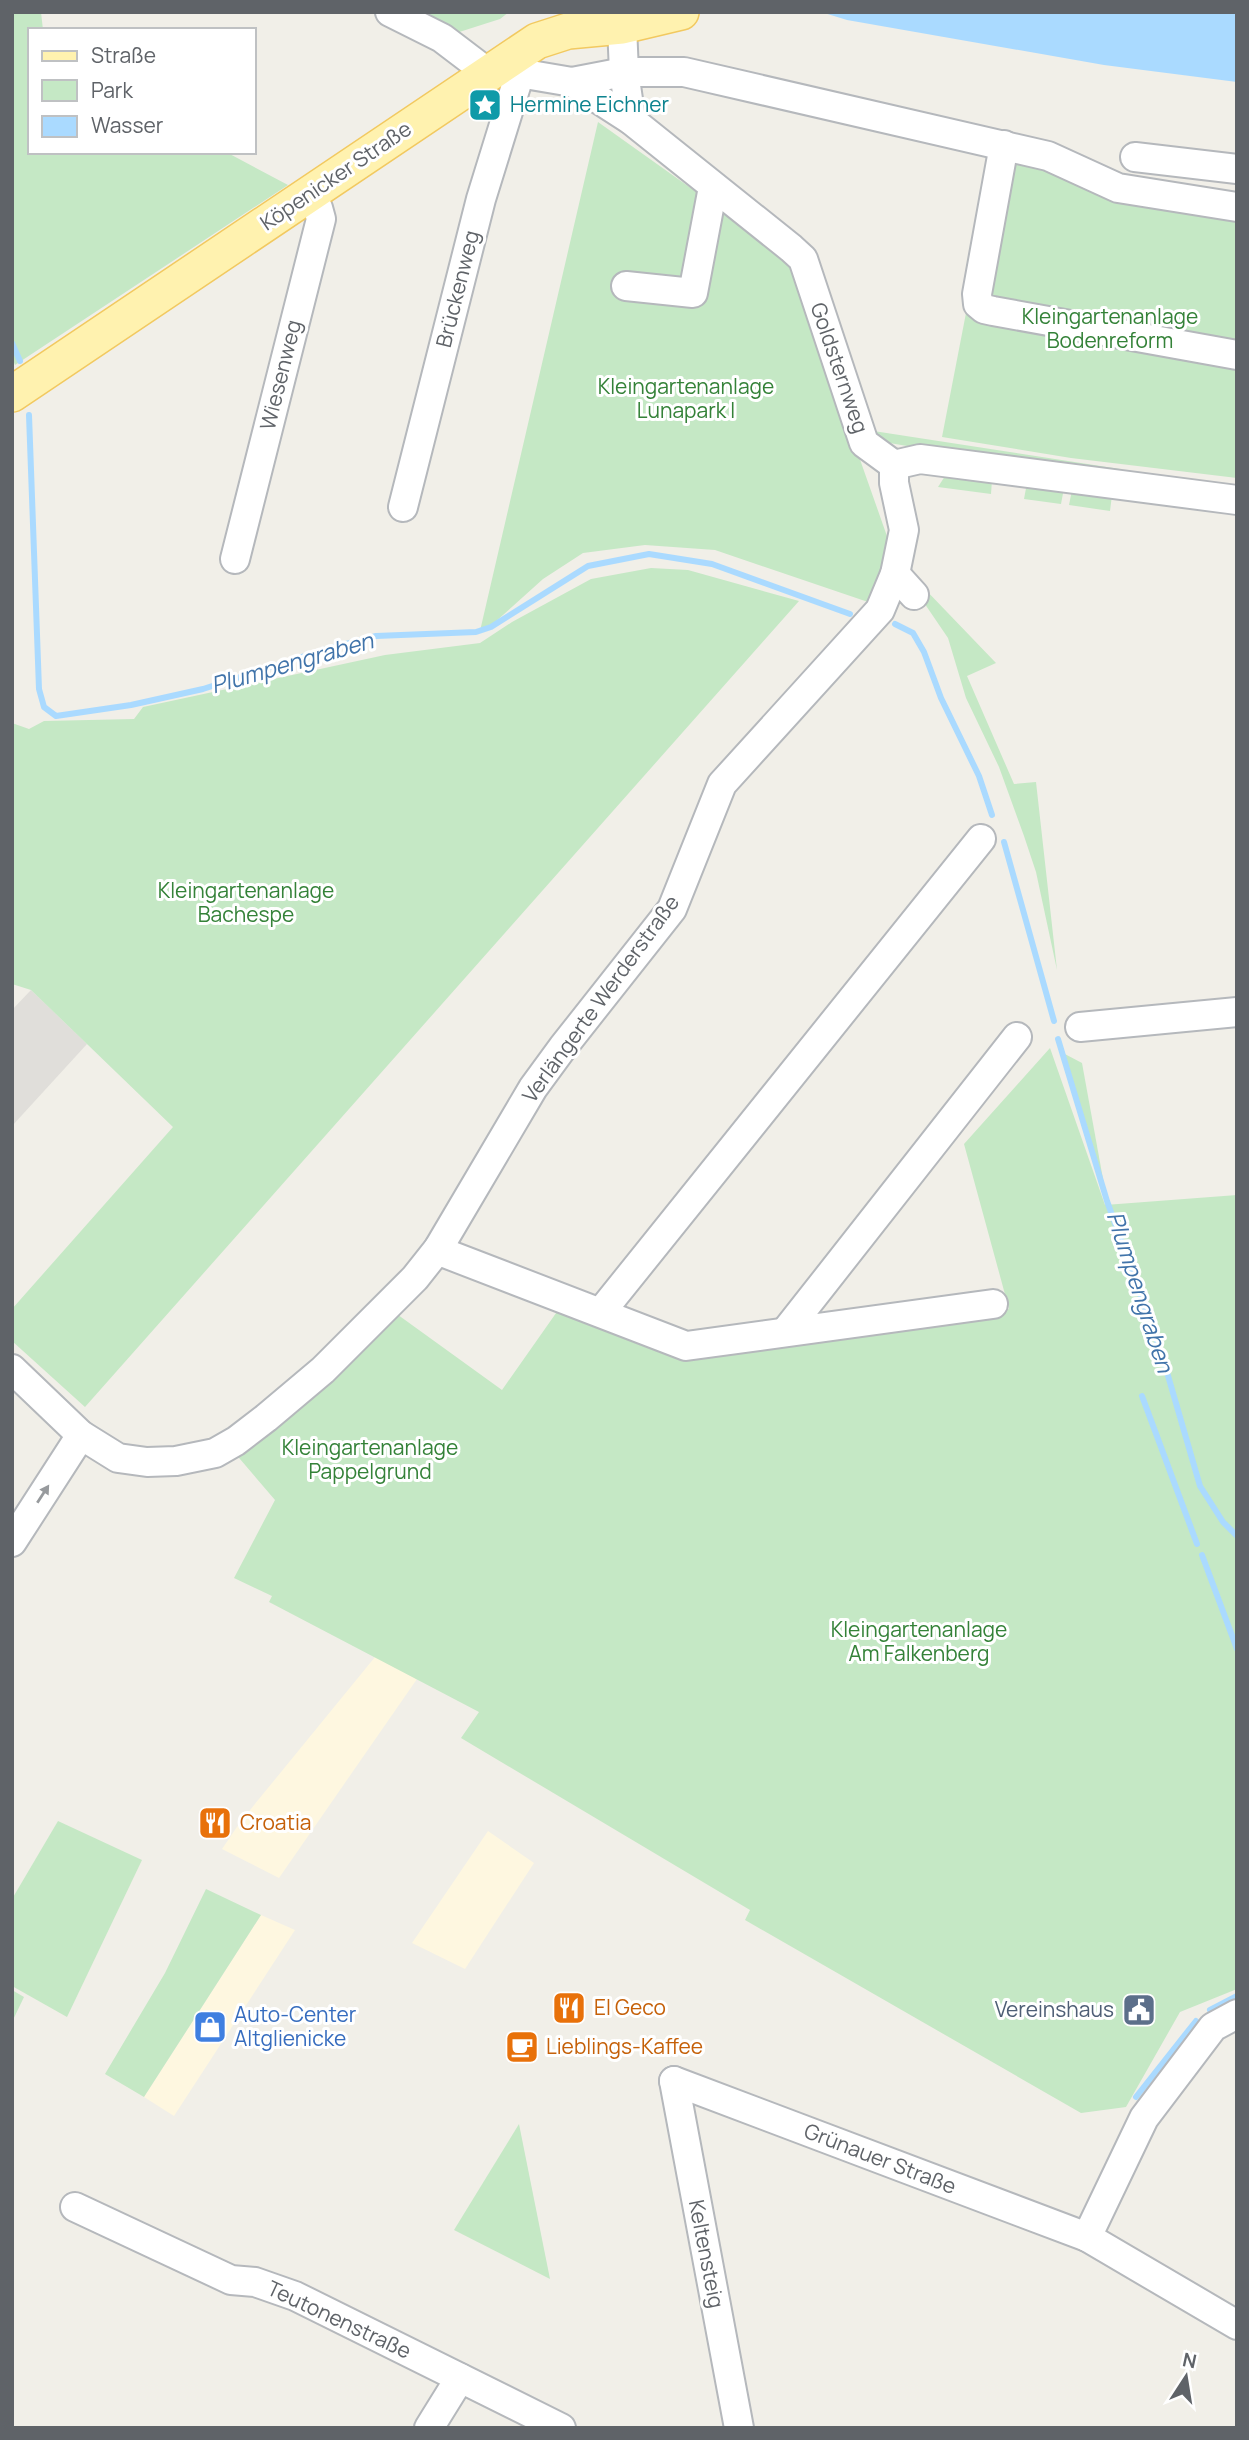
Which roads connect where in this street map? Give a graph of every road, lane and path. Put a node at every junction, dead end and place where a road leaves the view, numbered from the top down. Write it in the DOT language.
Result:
graph roads {
  1 [pos="390,12"];
  2 [pos="681,12"];
  3 [pos="622,26"];
  4 [pos="624,72"];
  5 [pos="504,73"];
  6 [pos="572,82"];
  7 [pos="631,120"];
  8 [pos="1004,145"];
  9 [pos="1135,157"];
  10 [pos="1237,169"];
  11 [pos="713,187"];
  12 [pos="309,195"];
  13 [pos="1237,206"];
  14 [pos="626,286"];
  15 [pos="1237,355"];
  16 [pos="12,394"];
  17 [pos="894,465"];
  18 [pos="1237,500"];
  19 [pos="403,507"];
  20 [pos="235,559"];
  21 [pos="895,574"];
  22 [pos="914,595"];
  23 [pos="981,839"];
  24 [pos="1237,1012"];
  25 [pos="1080,1027"];
  26 [pos="1017,1037"];
  27 [pos="438,1249"];
  28 [pos="993,1304"];
  29 [pos="601,1312"];
  30 [pos="786,1331"];
  31 [pos="12,1369"];
  32 [pos="80,1435"];
  33 [pos="17,1534"];
  34 [pos="1237,2014"];
  35 [pos="674,2081"];
  36 [pos="75,2207"];
  37 [pos="1087,2237"];
  38 [pos="1237,2325"];
  39 [pos="460,2378"];
  40 [pos="429,2428"];
  41 [pos="561,2428"];
  42 [pos="740,2428"];
  1 -- 5 [label="street"];
  2 -- 3 [label="main road, Köpenicker Straße"];
  3 -- 4 [label="street"];
  3 -- 5 [label="main road, Köpenicker Straße"];
  4 -- 6 [label="street"];
  4 -- 7 [label="street"];
  4 -- 8 [label="street"];
  5 -- 6 [label="street, Goldsternweg"];
  5 -- 12 [label="main road, Köpenicker Straße"];
  5 -- 19 [label="street, Brückenweg"];
  6 -- 7 [label="street, Goldsternweg"];
  7 -- 11 [label="street, Goldsternweg"];
  8 -- 13 [label="street"];
  8 -- 15 [label="street"];
  9 -- 10 [label="street"];
  11 -- 14 [label="street"];
  11 -- 17 [label="street, Goldsternweg"];
  12 -- 16 [label="main road, Köpenicker Straße"];
  12 -- 20 [label="street, Wiesenweg"];
  17 -- 18 [label="street"];
  17 -- 21 [label="street, Verlängerte Werderstraße"];
  21 -- 22 [label="street"];
  21 -- 27 [label="street, Verlängerte Werderstraße"];
  23 -- 29 [label="street"];
  24 -- 25 [label="street"];
  26 -- 30 [label="street"];
  27 -- 29 [label="street"];
  27 -- 32 [label="street, Verlängerte Werderstraße"];
  28 -- 30 [label="street"];
  29 -- 30 [label="street"];
  31 -- 32 [label="street, Verlängerte Werderstraße"];
  33 -- 32 [label="street, one-way"];
  34 -- 37 [label="street"];
  35 -- 37 [label="street, Grünauer Straße"];
  35 -- 42 [label="street, Keltensteig"];
  36 -- 39 [label="street, Teutonenstraße"];
  37 -- 38 [label="street, Grünauer Straße"];
  39 -- 40 [label="street"];
  39 -- 41 [label="street, Teutonenstraße"];
}
